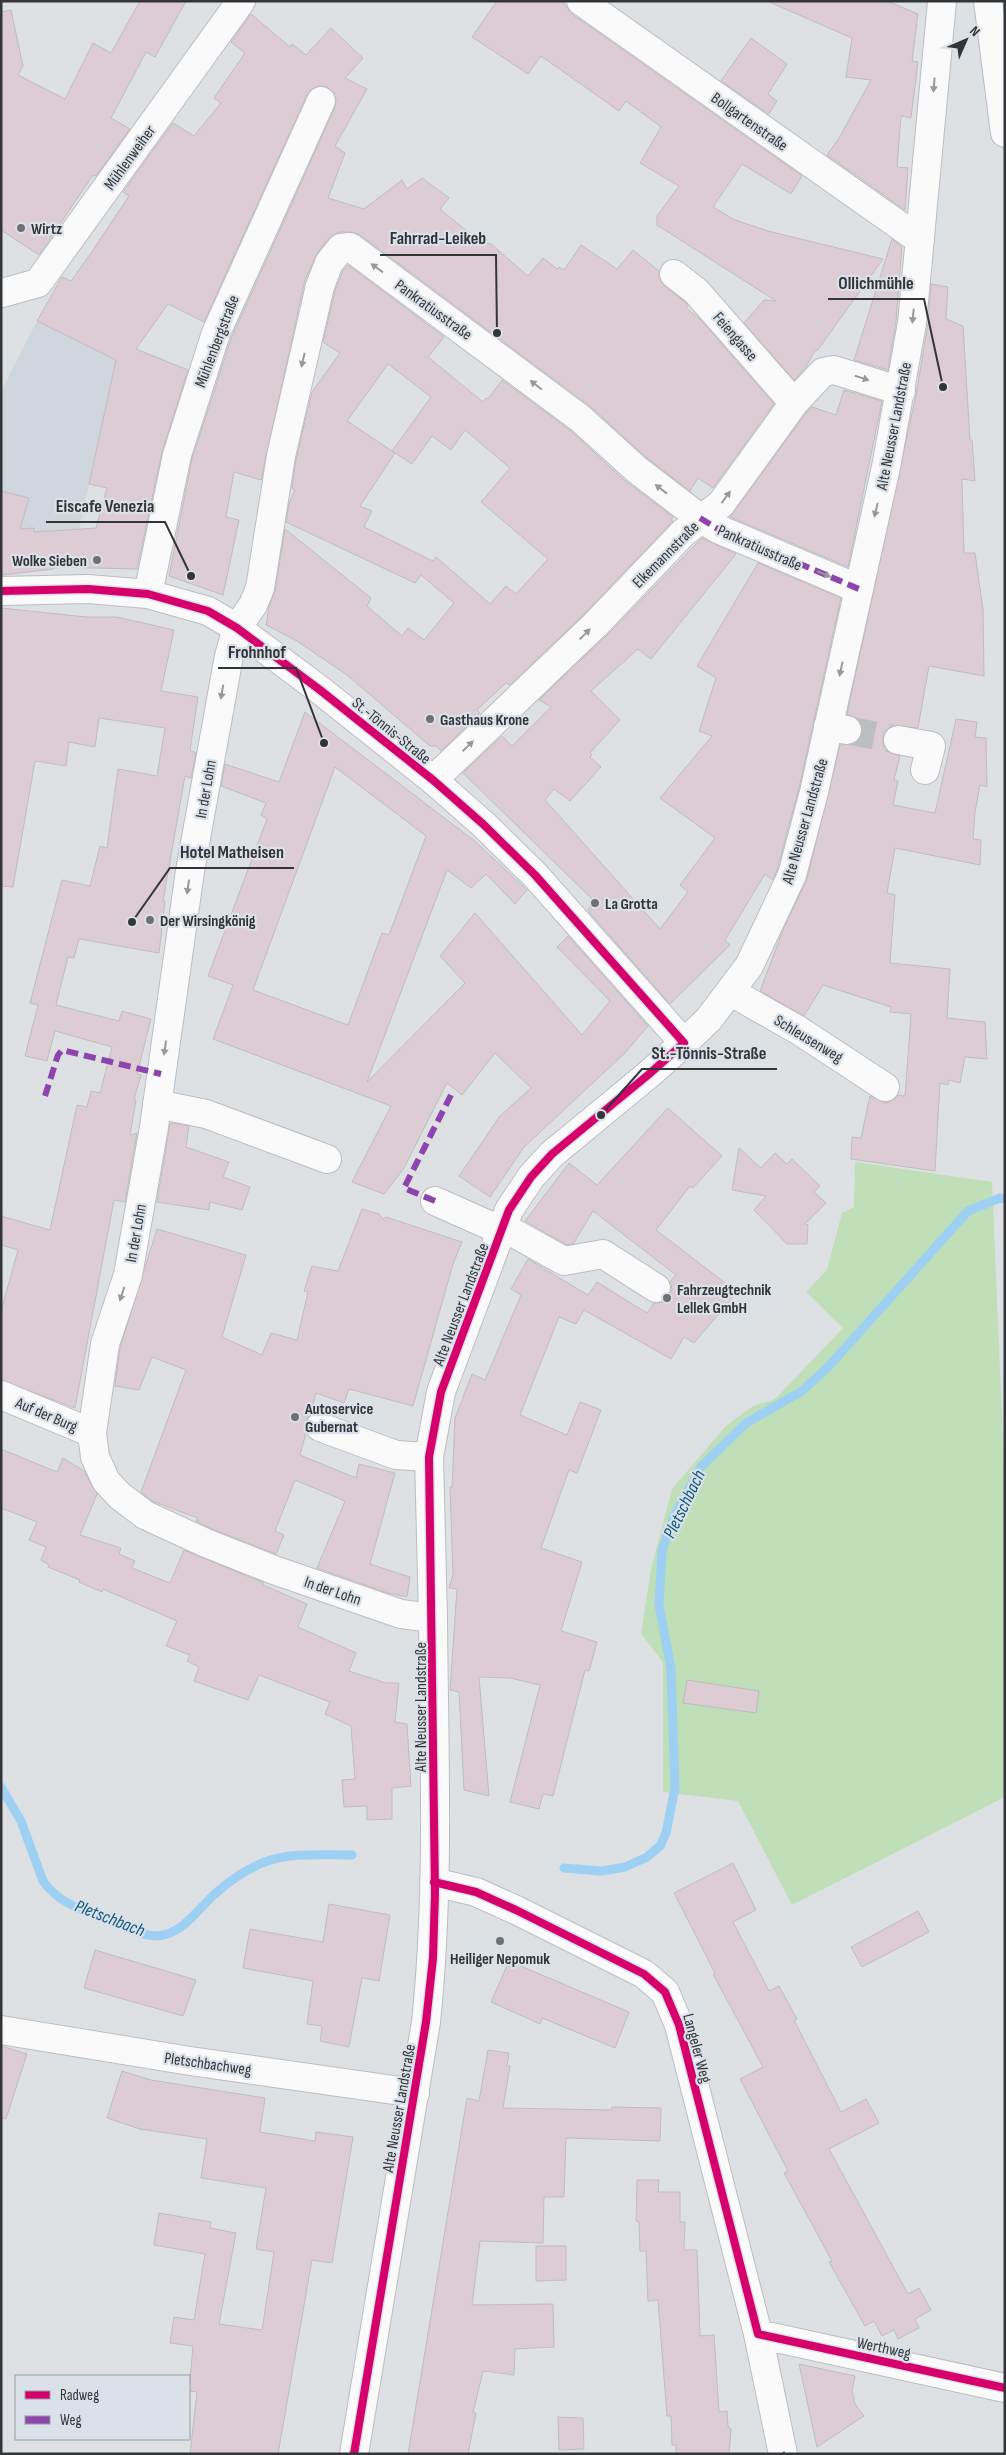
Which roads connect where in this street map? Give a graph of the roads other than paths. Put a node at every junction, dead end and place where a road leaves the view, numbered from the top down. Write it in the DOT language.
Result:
graph roads {
  1 [pos="241,1"];
  2 [pos="581,1"];
  3 [pos="988,1"];
  4 [pos="938,3"];
  5 [pos="321,101"];
  6 [pos="1005,133"];
  7 [pos="920,240"];
  8 [pos="674,274"];
  9 [pos="2,293"];
  10 [pos="901,391"];
  11 [pos="794,403"];
  12 [pos="700,518"];
  13 [pos="859,589"];
  14 [pos="1,591"];
  15 [pos="148,594"];
  16 [pos="237,628"];
  17 [pos="898,740"];
  18 [pos="925,770"];
  19 [pos="433,780"];
  20 [pos="730,992"];
  21 [pos="684,1042"];
  22 [pos="885,1087"];
  23 [pos="157,1104"];
  24 [pos="327,1159"];
  25 [pos="435,1201"];
  26 [pos="502,1229"];
  27 [pos="656,1288"];
  28 [pos="1,1395"];
  29 [pos="320,1427"];
  30 [pos="92,1434"];
  31 [pos="429,1457"];
  32 [pos="433,1618"];
  33 [pos="434,1882"];
  34 [pos="1,2030"];
  35 [pos="415,2093"];
  36 [pos="758,2334"];
  37 [pos="1005,2388"];
  38 [pos="354,2454"];
  39 [pos="783,2454"];
  1 -- 9 [label="main road, Mühlenweiher"];
  2 -- 7 [label="main road, Bollgartenstraße"];
  3 -- 6 [label="main road"];
  4 -- 7 [label="main road, Alte Neusser Landstraße, one-way"];
  5 -- 15 [label="main road, Mühlenbergstraße"];
  7 -- 10 [label="main road, Alte Neusser Landstraße, one-way"];
  8 -- 11 [label="main road, Feiengasse"];
  11 -- 10 [label="main road, Elkemannstraße, one-way"];
  10 -- 13 [label="main road, Alte Neusser Landstraße, one-way"];
  12 -- 11 [label="main road, Elkemannstraße, one-way"];
  12 -- 13 [label="main road, Pankratiusstraße, one-way"];
  12 -- 16 [label="main road, Pankratiusstraße, one-way"];
  19 -- 12 [label="main road, Elkemannstraße, one-way"];
  13 -- 20 [label="main road, Alte Neusser Landstraße, one-way"];
  14 -- 15 [label="main road, St.-Tönnis-Straße"];
  15 -- 16 [label="main road, St.-Tönnis-Straße"];
  16 -- 19 [label="main road, St.-Tönnis-Straße"];
  16 -- 23 [label="main road, In der Lohn, one-way"];
  17 -- 18 [label="main road"];
  19 -- 21 [label="main road, St.-Tönnis-Straße"];
  20 -- 21 [label="main road, Alte Neusser Landstraße"];
  20 -- 22 [label="main road, Schleusenweg"];
  21 -- 26 [label="main road, Alte Neusser Landstraße"];
  23 -- 24 [label="main road"];
  23 -- 30 [label="main road, In der Lohn, one-way"];
  25 -- 26 [label="main road"];
  26 -- 27 [label="main road"];
  26 -- 31 [label="main road, Alte Neusser Landstraße"];
  28 -- 30 [label="main road, Auf der Burg"];
  29 -- 31 [label="main road"];
  30 -- 32 [label="main road, In der Lohn"];
  31 -- 32 [label="main road, Alte Neusser Landstraße"];
  32 -- 33 [label="main road, Alte Neusser Landstraße"];
  33 -- 35 [label="main road, Alte Neusser Landstraße"];
  33 -- 36 [label="main road, Langeler Weg"];
  34 -- 35 [label="main road, Pletschbachweg"];
  35 -- 38 [label="main road, Alte Neusser Landstraße"];
  36 -- 37 [label="main road, Werthweg"];
  36 -- 39 [label="main road, Langeler Weg"];
}
